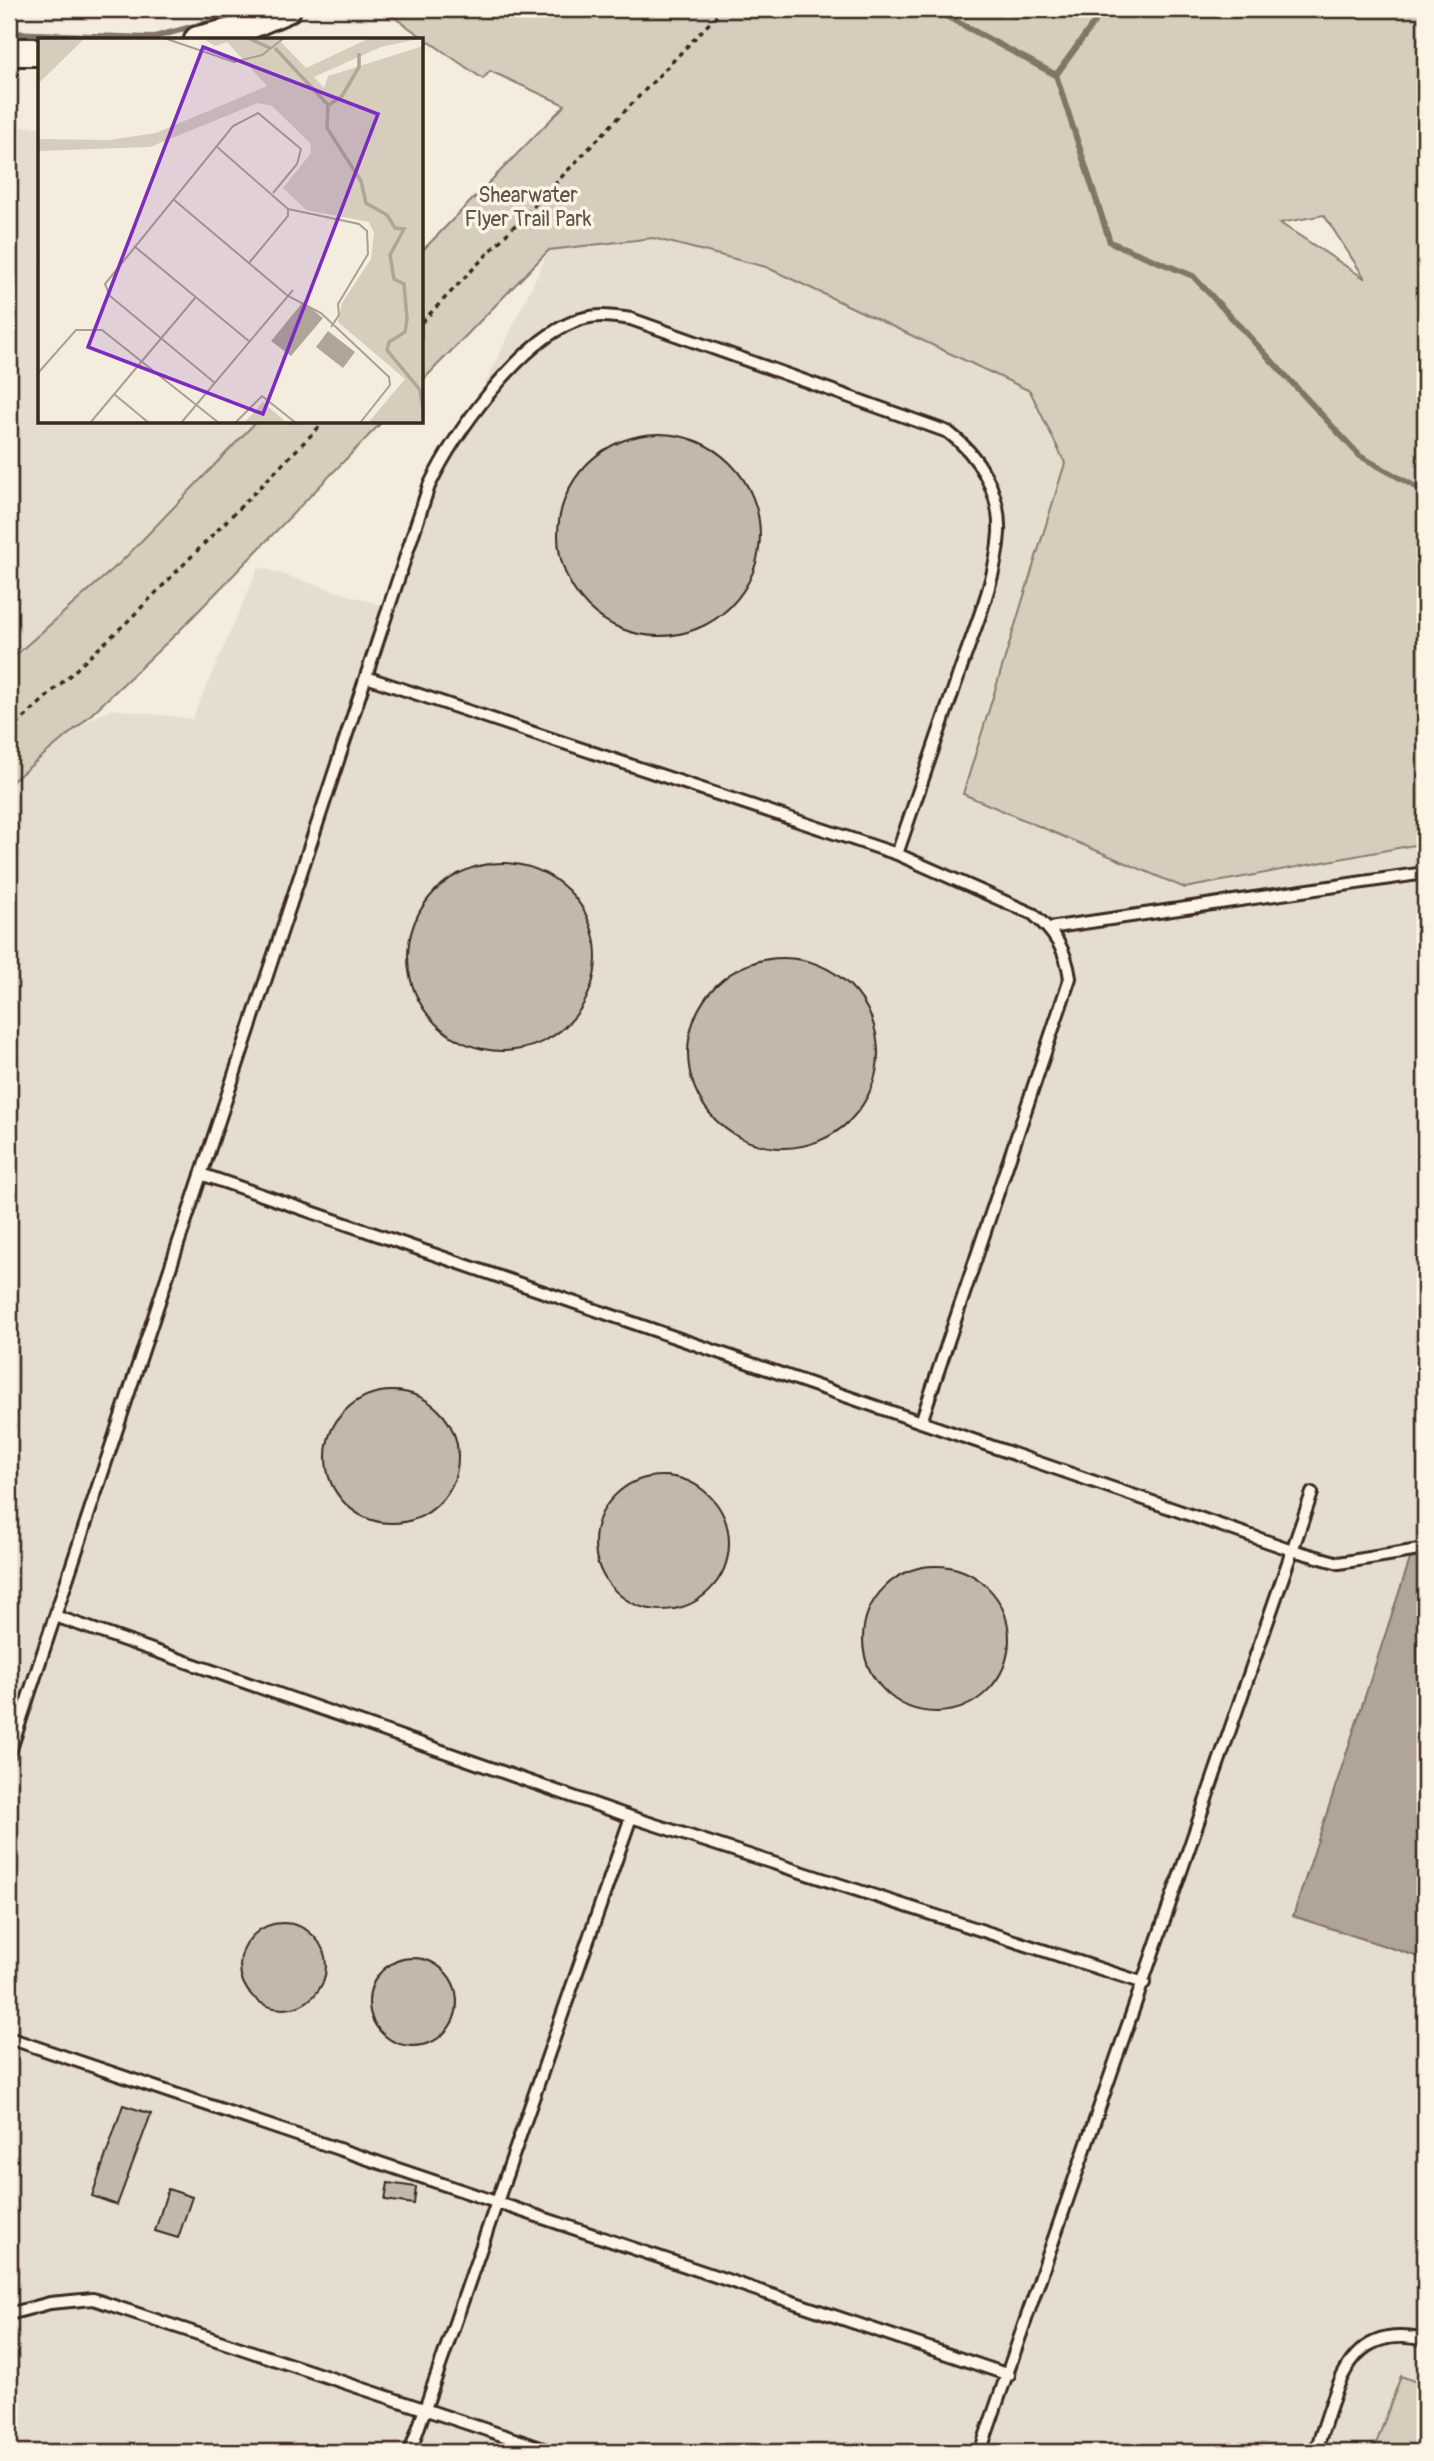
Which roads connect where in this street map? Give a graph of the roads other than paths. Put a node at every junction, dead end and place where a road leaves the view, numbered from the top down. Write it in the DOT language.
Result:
graph roads {
  1 [pos="287,9"];
  2 [pos="206,38"];
  3 [pos="9,52"];
  4 [pos="38,52"];
  5 [pos="366,677"];
  6 [pos="897,854"];
  7 [pos="1425,873"];
  8 [pos="1049,928"];
  9 [pos="201,1174"];
  10 [pos="921,1422"];
  11 [pos="1312,1493"];
  12 [pos="1425,1549"];
  13 [pos="1292,1550"];
  14 [pos="55,1616"];
  15 [pos="9,1755"];
  16 [pos="631,1817"];
  17 [pos="1144,1983"];
  18 [pos="9,2038"];
  19 [pos="498,2201"];
  20 [pos="9,2314"];
  21 [pos="1425,2340"];
  22 [pos="1009,2375"];
  23 [pos="426,2409"];
  24 [pos="410,2452"];
  25 [pos="553,2452"];
  26 [pos="980,2452"];
  27 [pos="1315,2452"];
  1 -- 2 [label="street"];
  3 -- 4 [label="street"];
  5 -- 6 [label="lane"];
  5 -- 6 [label="lane"];
  5 -- 9 [label="lane"];
  6 -- 8 [label="lane"];
  7 -- 8 [label="lane"];
  8 -- 10 [label="lane"];
  9 -- 10 [label="lane"];
  9 -- 14 [label="lane"];
  10 -- 13 [label="lane"];
  11 -- 13 [label="lane"];
  12 -- 13 [label="lane"];
  13 -- 17 [label="lane"];
  14 -- 15 [label="lane"];
  14 -- 16 [label="lane"];
  16 -- 17 [label="lane"];
  16 -- 19 [label="lane"];
  17 -- 22 [label="lane"];
  18 -- 19 [label="lane"];
  19 -- 22 [label="lane"];
  19 -- 23 [label="lane"];
  20 -- 23 [label="lane"];
  21 -- 27 [label="lane"];
  22 -- 26 [label="lane"];
  23 -- 24 [label="lane"];
  23 -- 25 [label="lane"];
}
